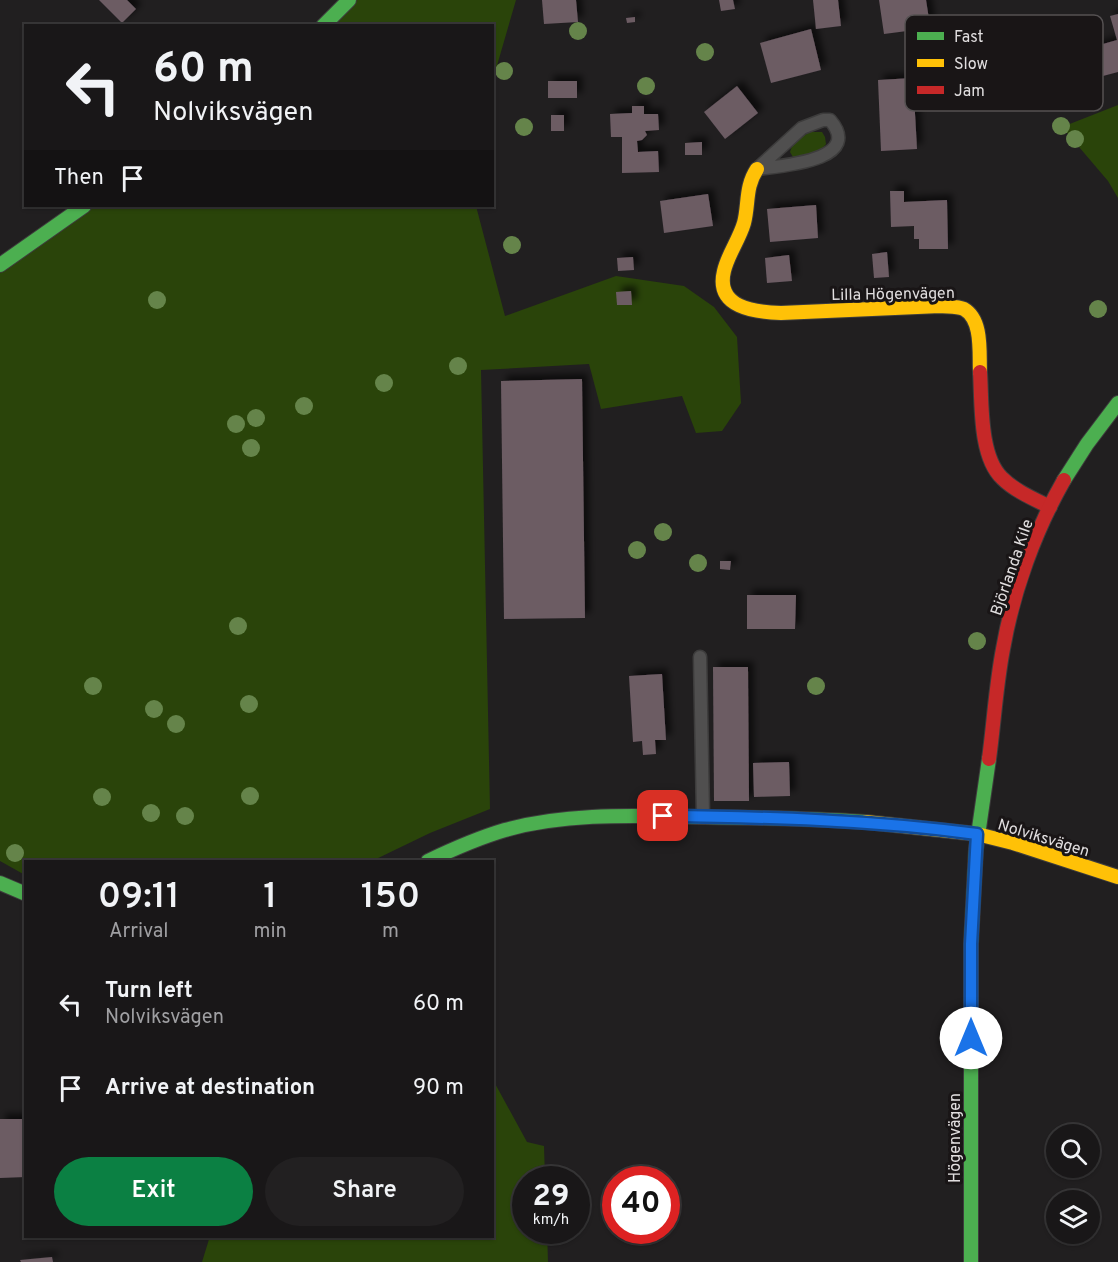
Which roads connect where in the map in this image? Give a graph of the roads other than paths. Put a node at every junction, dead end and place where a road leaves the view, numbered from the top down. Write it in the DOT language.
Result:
graph roads {
  1 [pos="349,0"];
  2 [pos="325,24"];
  3 [pos="757,169"];
  4 [pos="83,207"];
  5 [pos="0,265"];
  6 [pos="1118,403"];
  7 [pos="1050,507"];
  8 [pos="700,657"];
  9 [pos="703,817"];
  10 [pos="977,834"];
  11 [pos="430,860"];
  12 [pos="1118,877"];
  13 [pos="0,883"];
  14 [pos="24,893"];
  15 [pos="970,1262"];
  1 -- 2 [label="street"];
  3 -- 3 [label="lane"];
  3 -- 7 [label="street, Lilla Högenvägen"];
  4 -- 5 [label="street"];
  6 -- 7 [label="street, Björlanda Kile"];
  7 -- 10 [label="street, Björlanda Kile"];
  8 -- 9 [label="lane"];
  9 -- 10 [label="street, Nolviksvägen"];
  9 -- 11 [label="street, Nolviksvägen"];
  10 -- 12 [label="street, Nolviksvägen"];
  10 -- 15 [label="street, Högenvägen"];
  13 -- 14 [label="street"];
}
